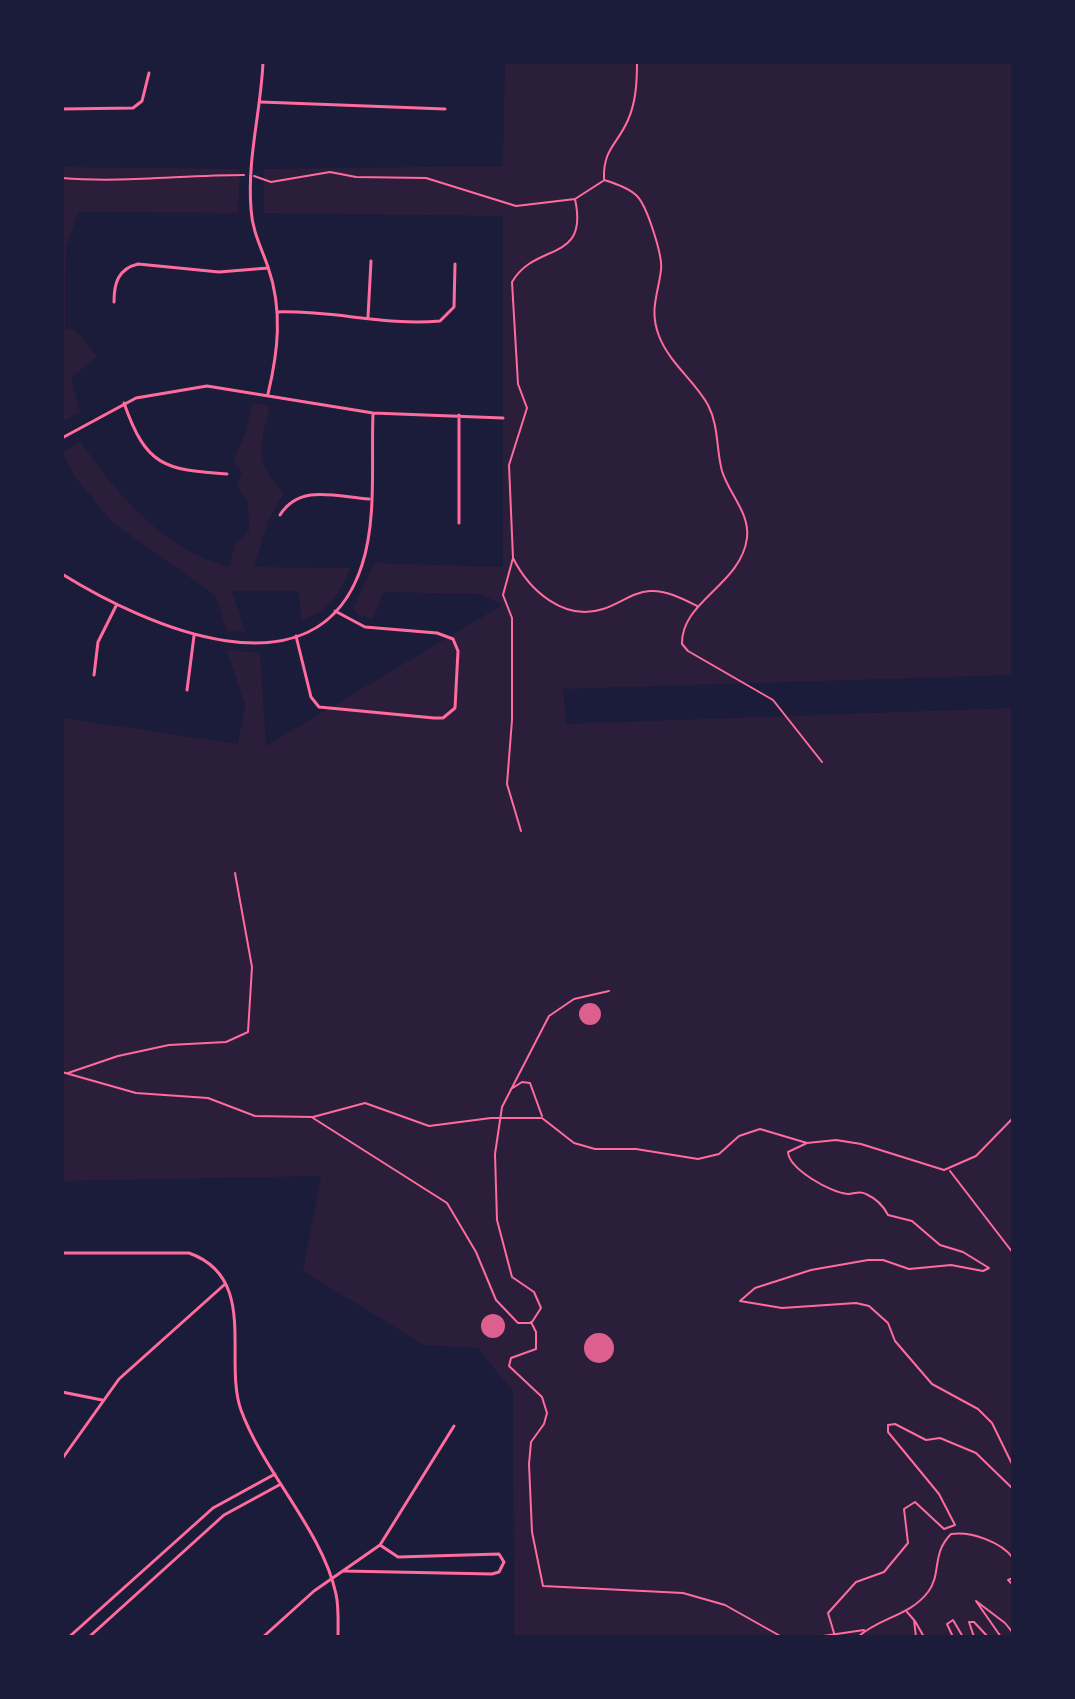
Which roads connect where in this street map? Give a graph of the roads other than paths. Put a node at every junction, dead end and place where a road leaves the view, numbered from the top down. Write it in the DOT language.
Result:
graph roads {
  1 [pos="263,62"];
  2 [pos="149,73"];
  3 [pos="260,102"];
  4 [pos="62,109"];
  5 [pos="445,109"];
  6 [pos="371,261"];
  7 [pos="455,264"];
  8 [pos="268,268"];
  9 [pos="114,302"];
  10 [pos="277,312"];
  11 [pos="368,318"];
  12 [pos="268,394"];
  13 [pos="123,403"];
  14 [pos="373,413"];
  15 [pos="459,415"];
  16 [pos="503,418"];
  17 [pos="62,438"];
  18 [pos="227,474"];
  19 [pos="369,499"];
  20 [pos="280,515"];
  21 [pos="459,523"];
  22 [pos="62,574"];
  23 [pos="116,606"];
  24 [pos="335,611"];
  25 [pos="194,636"];
  26 [pos="296,636"];
  27 [pos="94,675"];
  28 [pos="187,690"];
  29 [pos="62,1253"];
  30 [pos="224,1285"];
  31 [pos="62,1392"];
  32 [pos="102,1400"];
  33 [pos="454,1426"];
  34 [pos="62,1459"];
  35 [pos="276,1473"];
  36 [pos="281,1484"];
  37 [pos="380,1545"];
  38 [pos="344,1571"];
  39 [pos="332,1578"];
  40 [pos="69,1637"];
  41 [pos="89,1637"];
  42 [pos="263,1637"];
  43 [pos="338,1637"];
  1 -- 3 [label="street"];
  2 -- 4 [label="street"];
  3 -- 5 [label="street"];
  3 -- 8 [label="street"];
  6 -- 11 [label="street"];
  7 -- 11 [label="street"];
  8 -- 9 [label="street"];
  8 -- 10 [label="street"];
  10 -- 11 [label="street"];
  10 -- 12 [label="street"];
  12 -- 13 [label="street"];
  12 -- 14 [label="street"];
  13 -- 17 [label="street"];
  13 -- 18 [label="street"];
  14 -- 15 [label="street"];
  14 -- 19 [label="street"];
  15 -- 16 [label="street"];
  15 -- 21 [label="street"];
  19 -- 20 [label="street"];
  19 -- 24 [label="street"];
  22 -- 23 [label="street"];
  23 -- 25 [label="street"];
  23 -- 27 [label="street"];
  24 -- 26 [label="street"];
  24 -- 26 [label="street"];
  25 -- 26 [label="street"];
  25 -- 28 [label="street"];
  29 -- 30 [label="street"];
  30 -- 32 [label="street"];
  30 -- 35 [label="street"];
  31 -- 32 [label="street"];
  32 -- 34 [label="street"];
  33 -- 37 [label="street"];
  35 -- 36 [label="street"];
  35 -- 40 [label="street"];
  36 -- 39 [label="street"];
  36 -- 41 [label="street"];
  37 -- 38 [label="street"];
  37 -- 38 [label="street"];
  38 -- 39 [label="street"];
  39 -- 42 [label="street"];
  39 -- 43 [label="street"];
}
